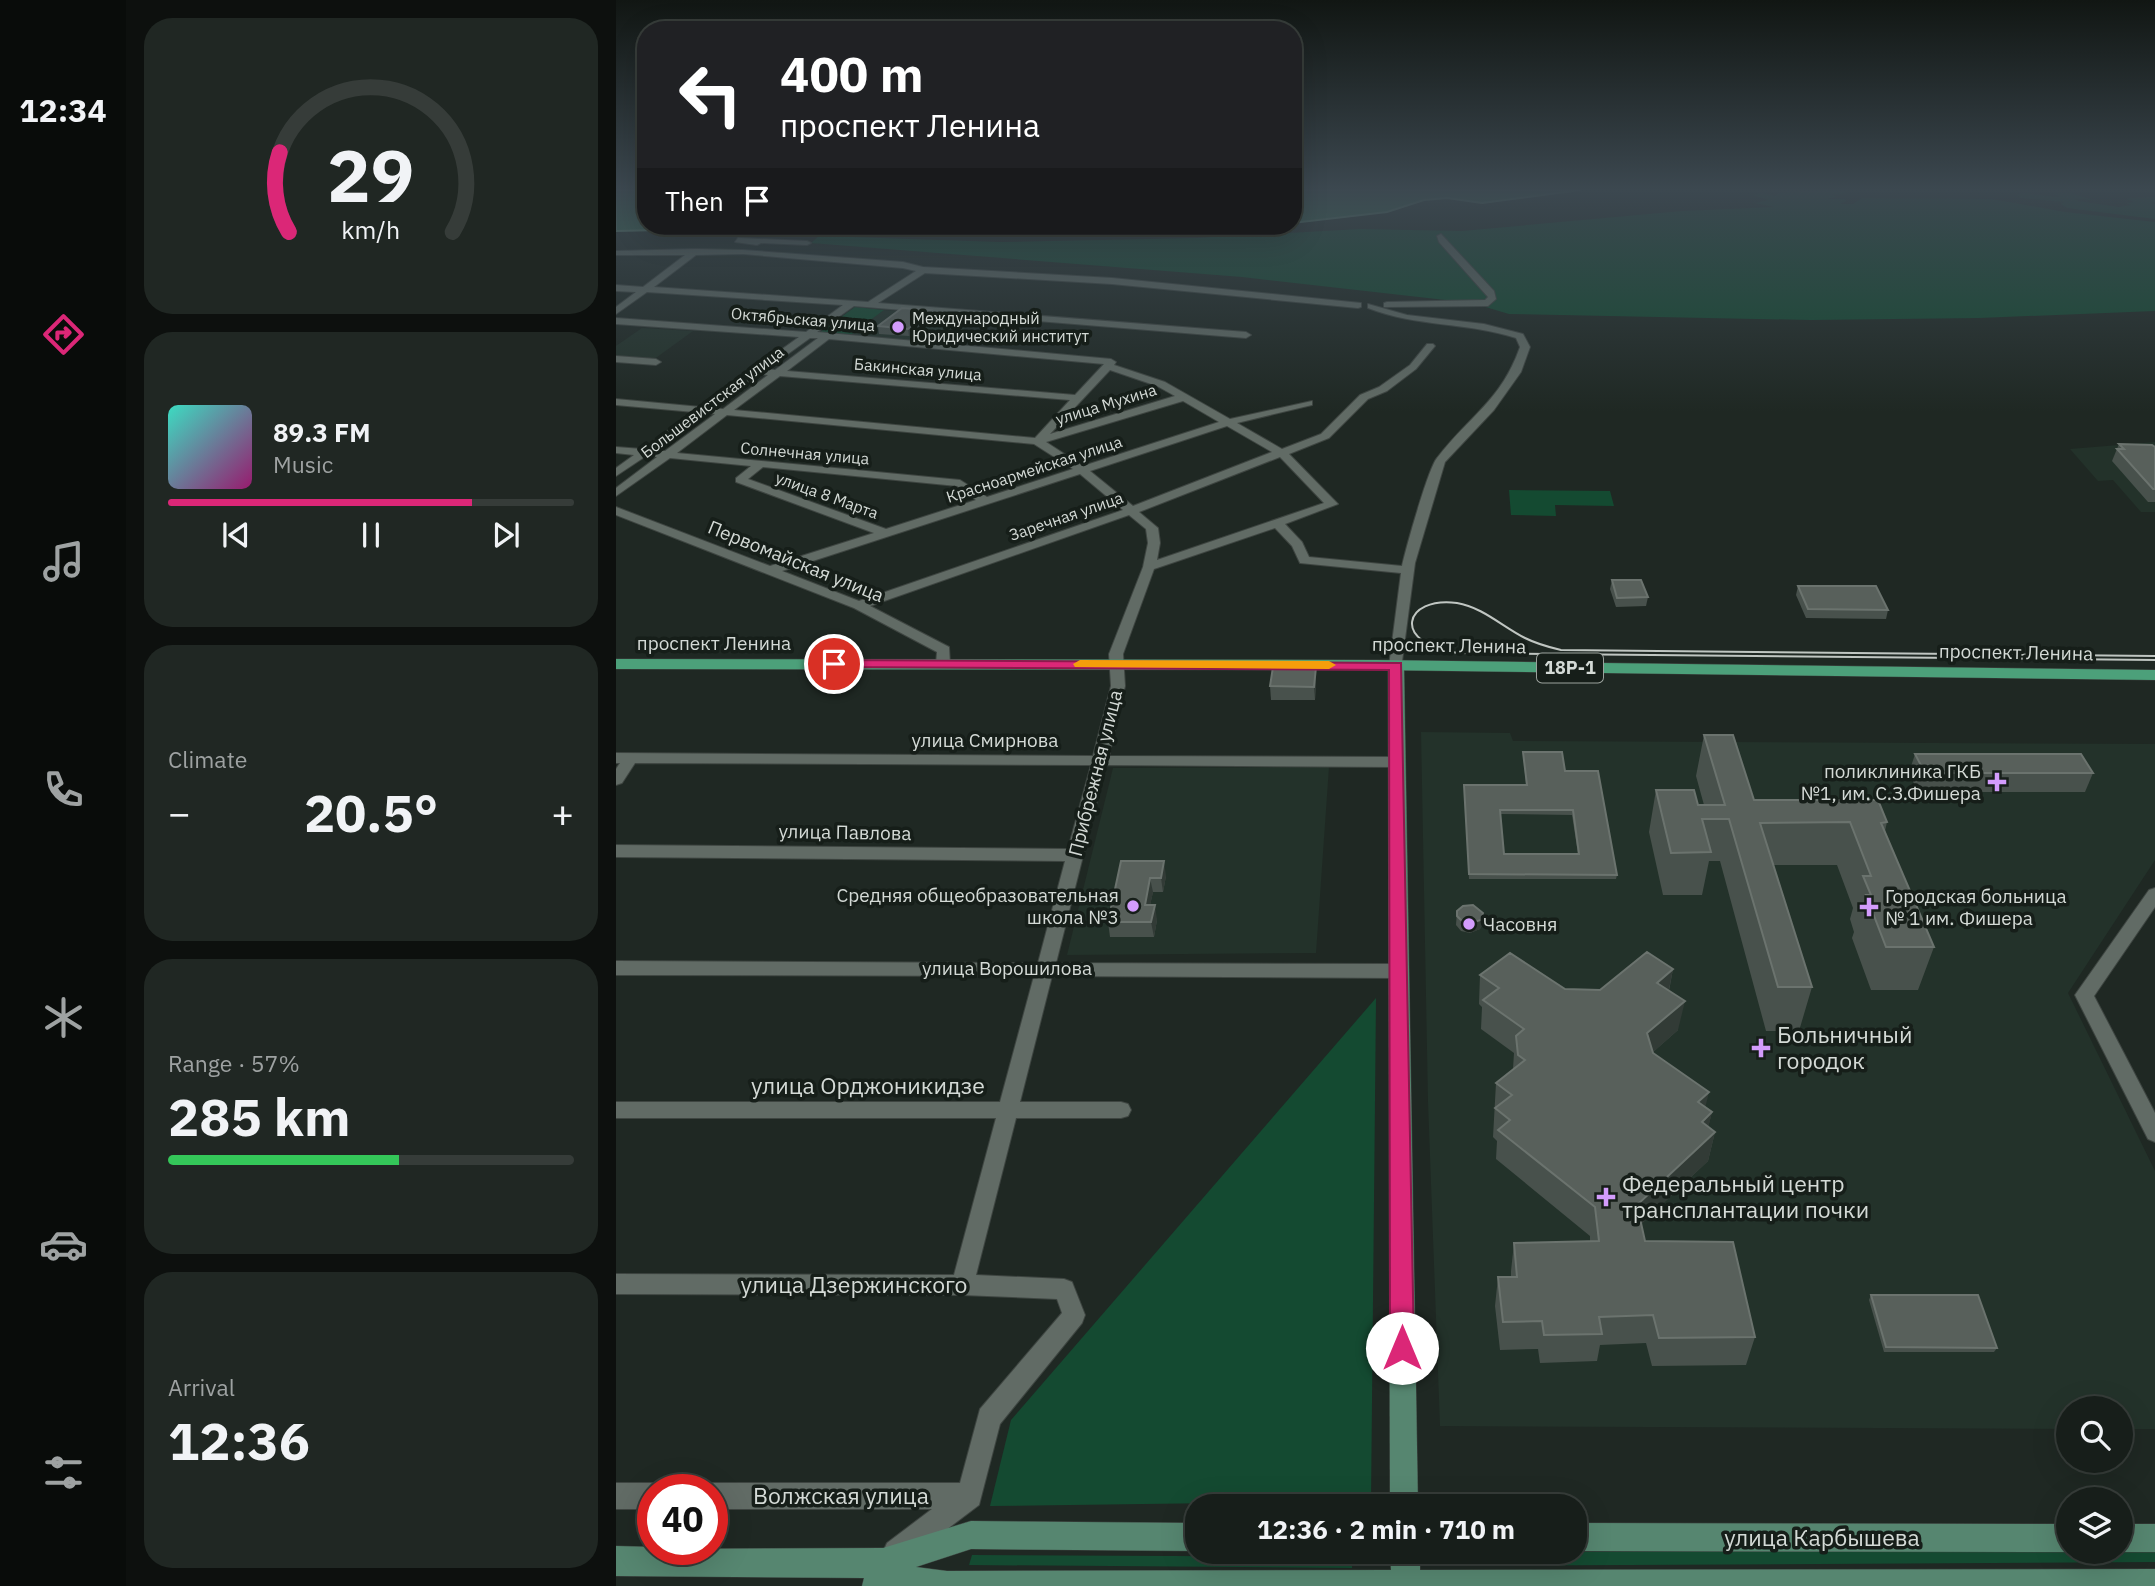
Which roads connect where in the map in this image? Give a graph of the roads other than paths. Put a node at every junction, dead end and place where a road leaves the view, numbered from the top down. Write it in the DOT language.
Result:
graph roads {
  1 [pos="679,264"];
  2 [pos="892,264"];
  3 [pos="1464,264"];
  4 [pos="923,270"];
  5 [pos="616,288"];
  6 [pos="649,288"];
  7 [pos="851,304"];
  8 [pos="1359,305"];
  9 [pos="869,306"];
  10 [pos="616,311"];
  11 [pos="616,321"];
  12 [pos="808,335"];
  13 [pos="1245,335"];
  14 [pos="827,336"];
  15 [pos="1430,346"];
  16 [pos="616,359"];
  17 [pos="656,362"];
  18 [pos="1108,366"];
  19 [pos="756,371"];
  20 [pos="777,372"];
  21 [pos="1184,397"];
  22 [pos="1077,398"];
  23 [pos="616,402"];
  24 [pos="1307,403"];
  25 [pos="703,409"];
  26 [pos="725,411"];
  27 [pos="1230,422"];
  28 [pos="1037,441"];
  29 [pos="616,450"];
  30 [pos="643,453"];
  31 [pos="1283,454"];
  32 [pos="666,455"];
  33 [pos="758,466"];
  34 [pos="1082,470"];
  35 [pos="616,472"];
  36 [pos="616,493"];
  37 [pos="985,501"];
  38 [pos="1133,510"];
  39 [pos="616,511"];
  40 [pos="1279,525"];
  41 [pos="885,533"];
  42 [pos="1149,567"];
  43 [pos="1408,567"];
  44 [pos="771,570"];
  45 [pos="859,605"];
  46 [pos="616,664"];
  47 [pos="943,664"];
  48 [pos="1118,664"];
  49 [pos="1396,666"];
  50 [pos="2154,676"];
  51 [pos="623,758"];
  52 [pos="1100,760"];
  53 [pos="1396,762"];
  54 [pos="616,780"];
  55 [pos="616,851"];
  56 [pos="1074,855"];
  57 [pos="2155,894"];
  58 [pos="616,968"];
  59 [pos="1045,968"];
  60 [pos="1398,971"];
  61 [pos="616,1110"];
  62 [pos="1007,1110"];
  63 [pos="1121,1110"];
  64 [pos="2155,1133"];
  65 [pos="616,1284"];
  66 [pos="962,1285"];
  67 [pos="1404,1494"];
  68 [pos="616,1496"];
  69 [pos="637,1496"];
  70 [pos="728,1496"];
  71 [pos="970,1496"];
  72 [pos="1185,1537"];
  73 [pos="1587,1537"];
  74 [pos="2056,1538"];
  75 [pos="2133,1538"];
  76 [pos="2155,1538"];
  77 [pos="616,1561"];
  78 [pos="1405,1564"];
  79 [pos="880,1574"];
  80 [pos="2155,1584"];
  81 [pos="1406,1585"];
  82 [pos="947,1586"];
  1 -- 6 [label="street"];
  2 -- 4 [label="street"];
  3 -- 43 [label="street"];
  4 -- 8 [label="street"];
  4 -- 9 [label="street"];
  5 -- 6 [label="street"];
  6 -- 7 [label="street"];
  6 -- 10 [label="street"];
  7 -- 9 [label="street"];
  7 -- 12 [label="street, Большевистская улица"];
  9 -- 13 [label="street"];
  11 -- 12 [label="street, Октябрьская улица"];
  12 -- 14 [label="street, Октябрьская улица"];
  12 -- 19 [label="street, Большевистская улица"];
  14 -- 18 [label="street, Октябрьская улица"];
  14 -- 20 [label="street, Большевистская улица"];
  15 -- 31 [label="street, Заречная улица"];
  16 -- 17 [label="street"];
  18 -- 21 [label="street, Октябрьская улица"];
  18 -- 22 [label="street"];
  19 -- 20 [label="street, Бакинская улица"];
  19 -- 25 [label="street, Большевистская улица"];
  20 -- 22 [label="street, Бакинская улица"];
  20 -- 26 [label="street, Большевистская улица"];
  21 -- 27 [label="street, Октябрьская улица"];
  21 -- 28 [label="street, улица Мухина"];
  22 -- 28 [label="street"];
  23 -- 25 [label="street, Прибрежная улица"];
  24 -- 27 [label="street, Красноармейская улица"];
  25 -- 26 [label="street, Прибрежная улица"];
  25 -- 30 [label="street, Большевистская улица"];
  26 -- 28 [label="street, Прибрежная улица"];
  26 -- 32 [label="street, Большевистская улица"];
  27 -- 31 [label="street, Октябрьская улица"];
  27 -- 34 [label="street, Красноармейская улица"];
  28 -- 34 [label="street, Прибрежная улица"];
  29 -- 30 [label="street, Солнечная улица"];
  30 -- 32 [label="street, Солнечная улица"];
  30 -- 35 [label="street, Большевистская улица"];
  31 -- 38 [label="street, Заречная улица"];
  31 -- 40 [label="street, Октябрьская улица"];
  32 -- 33 [label="street, Солнечная улица"];
  32 -- 36 [label="street, Большевистская улица"];
  33 -- 37 [label="street, Солнечная улица"];
  33 -- 41 [label="street, улица 8 Марта"];
  34 -- 37 [label="street, Красноармейская улица"];
  34 -- 38 [label="street, Прибрежная улица"];
  37 -- 41 [label="street, Красноармейская улица"];
  38 -- 42 [label="street, Прибрежная улица"];
  38 -- 45 [label="street, Заречная улица"];
  39 -- 44 [label="street, Первомайская улица"];
  40 -- 42 [label="street, Октябрьская улица"];
  40 -- 43 [label="street"];
  41 -- 44 [label="street, Красноармейская улица"];
  42 -- 48 [label="street, Прибрежная улица"];
  43 -- 49 [label="street"];
  44 -- 45 [label="street, Первомайская улица"];
  45 -- 47 [label="street, Первомайская улица"];
  46 -- 47 [label="main road, проспект Ленина / 18Р-1"];
  47 -- 48 [label="main road, проспект Ленина / 18Р-1"];
  48 -- 49 [label="main road, проспект Ленина / 18Р-1"];
  48 -- 52 [label="street, Прибрежная улица"];
  49 -- 50 [label="main road, проспект Ленина / 18Р-1"];
  49 -- 53 [label="street"];
  51 -- 52 [label="street, улица Смирнова"];
  51 -- 54 [label="street"];
  52 -- 53 [label="street, улица Смирнова"];
  52 -- 56 [label="street, Прибрежная улица"];
  53 -- 60 [label="street"];
  55 -- 56 [label="street, улица Павлова"];
  56 -- 59 [label="street, Прибрежная улица"];
  57 -- 64 [label="street"];
  58 -- 59 [label="street, улица Ворошилова"];
  59 -- 60 [label="street, улица Ворошилова"];
  59 -- 62 [label="street, Прибрежная улица"];
  60 -- 67 [label="street"];
  61 -- 62 [label="street, улица Орджоникидзе"];
  62 -- 63 [label="street, улица Орджоникидзе"];
  62 -- 66 [label="street, Прибрежная улица"];
  65 -- 66 [label="street, улица Дзержинского"];
  66 -- 71 [label="street, улица Дзержинского"];
  68 -- 69 [label="street"];
  70 -- 71 [label="street, Волжская улица"];
  71 -- 79 [label="street"];
  72 -- 79 [label="street"];
  73 -- 74 [label="street, улица Карбышева"];
  75 -- 76 [label="street"];
  77 -- 79 [label="street"];
  78 -- 81 [label="street"];
  79 -- 82 [label="street"];
  80 -- 81 [label="street"];
  81 -- 82 [label="street"];
}
